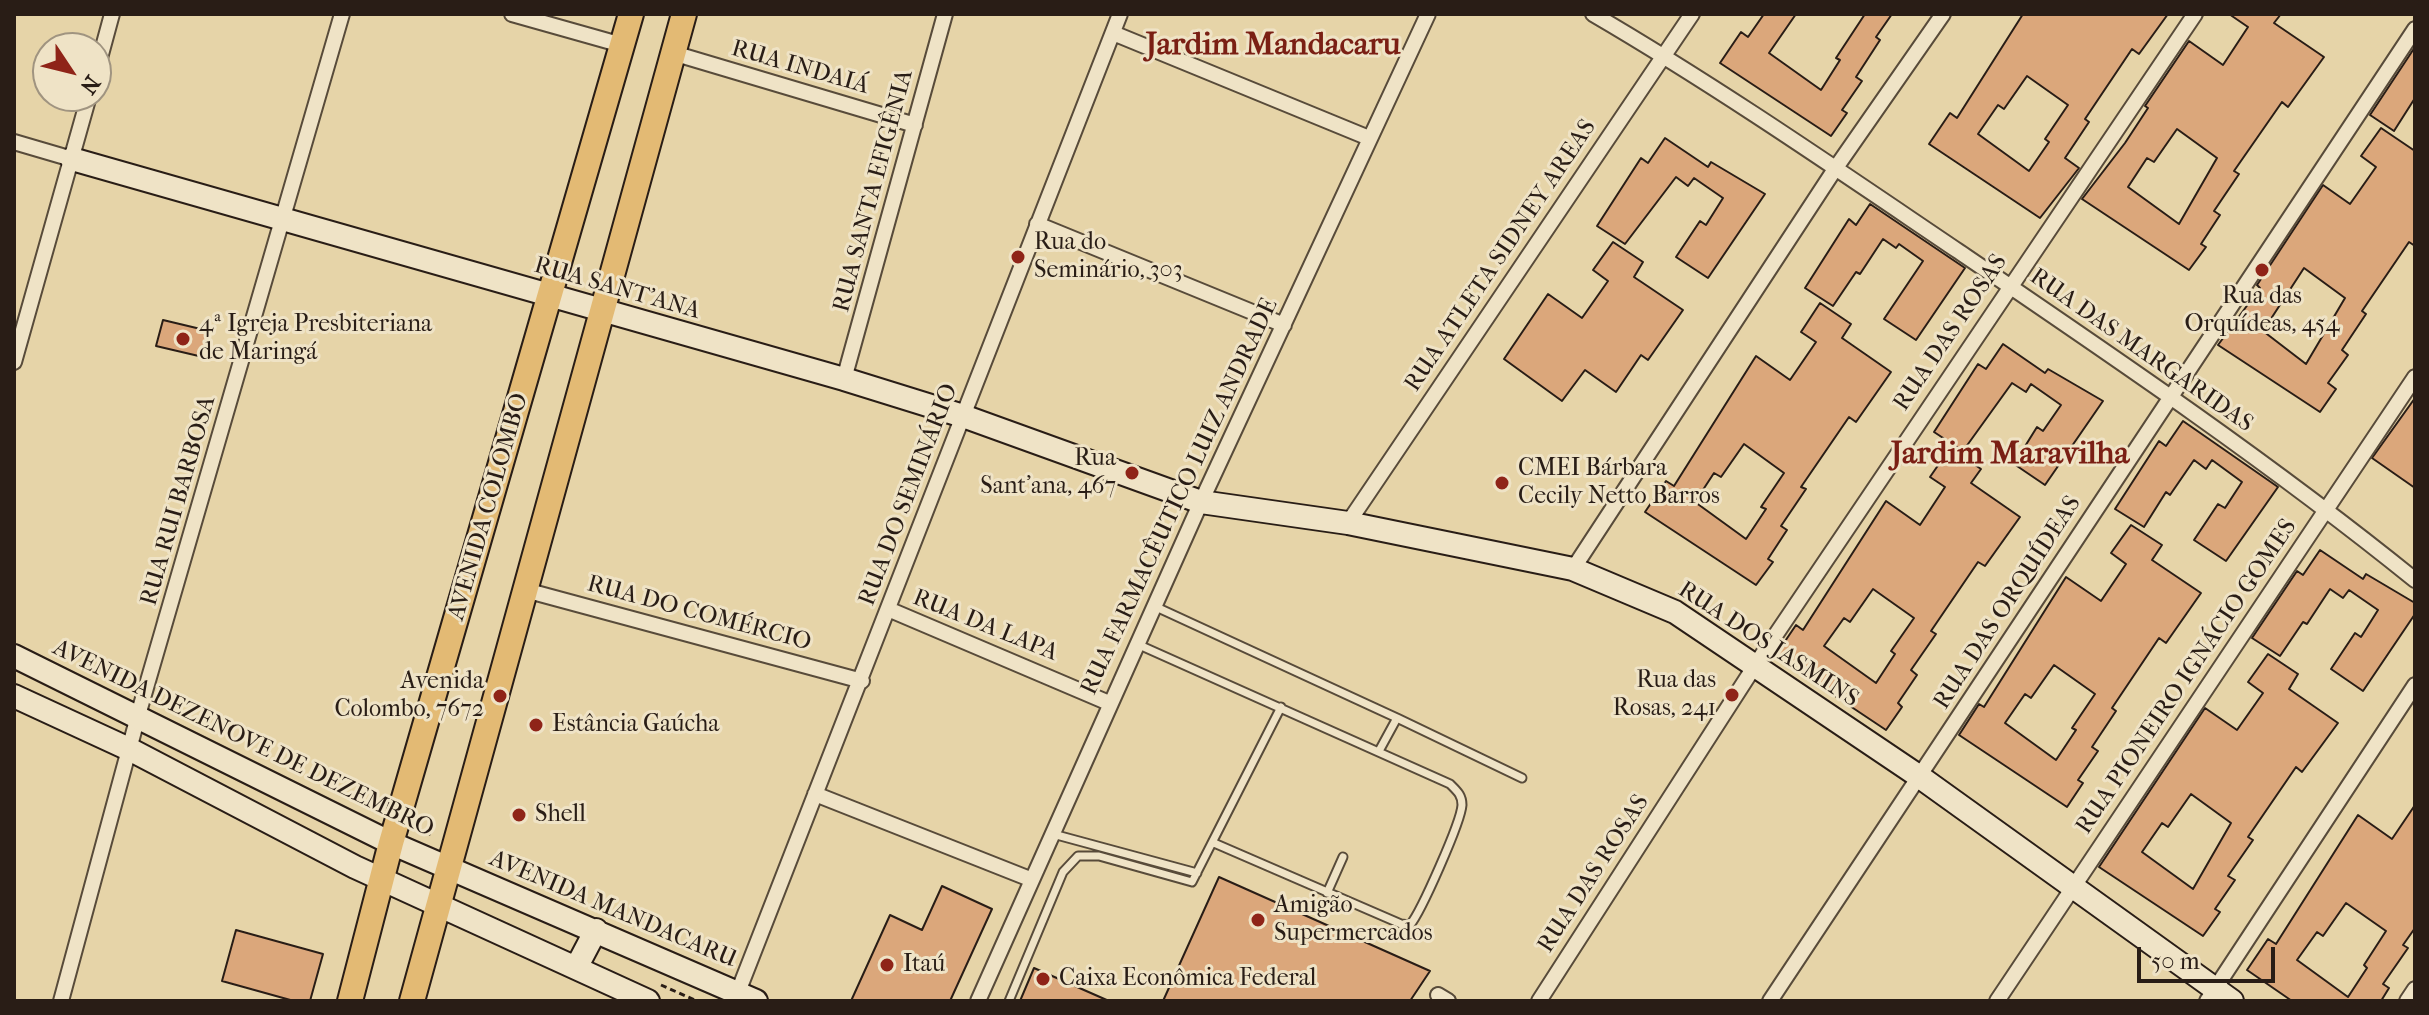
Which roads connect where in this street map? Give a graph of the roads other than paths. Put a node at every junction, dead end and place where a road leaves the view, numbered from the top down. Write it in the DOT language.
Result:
graph roads {
  1 [pos="342,14"];
  2 [pos="512,14"];
  3 [pos="631,14"];
  4 [pos="684,14"];
  5 [pos="945,14"];
  6 [pos="1120,14"];
  7 [pos="1428,14"];
  8 [pos="1593,14"];
  9 [pos="1692,14"];
  10 [pos="1943,14"];
  11 [pos="2195,14"];
  12 [pos="2415,29"];
  13 [pos="1113,33"];
  14 [pos="622,45"];
  15 [pos="673,53"];
  16 [pos="1664,55"];
  17 [pos="85,112"];
  18 [pos="915,125"];
  19 [pos="1369,138"];
  20 [pos="14,142"];
  21 [pos="72,159"];
  22 [pos="1835,169"];
  23 [pos="284,220"];
  24 [pos="1037,224"];
  25 [pos="2009,286"];
  26 [pos="551,298"];
  27 [pos="601,312"];
  28 [pos="1284,325"];
  29 [pos="14,362"];
  30 [pos="2415,377"];
  31 [pos="844,379"];
  32 [pos="2170,396"];
  33 [pos="963,416"];
  34 [pos="1201,502"];
  35 [pos="2326,508"];
  36 [pos="1348,523"];
  37 [pos="1573,569"];
  38 [pos="2415,580"];
  39 [pos="525,590"];
  40 [pos="1154,606"];
  41 [pos="888,609"];
  42 [pos="1137,644"];
  43 [pos="14,656"];
  44 [pos="1756,664"];
  45 [pos="862,681"];
  46 [pos="2415,685"];
  47 [pos="14,696"];
  48 [pos="1109,703"];
  49 [pos="1281,707"];
  50 [pos="138,718"];
  51 [pos="1397,718"];
  52 [pos="131,750"];
  53 [pos="1379,751"];
  54 [pos="1920,777"];
  55 [pos="1522,778"];
  56 [pos="815,794"];
  57 [pos="1051,834"];
  58 [pos="391,843"];
  59 [pos="1214,843"];
  60 [pos="1343,857"];
  61 [pos="449,868"];
  62 [pos="1197,873"];
  63 [pos="1030,879"];
  64 [pos="383,880"];
  65 [pos="2075,885"];
  66 [pos="1327,893"];
  67 [pos="437,905"];
  68 [pos="596,930"];
  69 [pos="576,968"];
  70 [pos="2415,989"];
  71 [pos="747,996"];
  72 [pos="2218,997"];
  73 [pos="61,1001"];
  74 [pos="350,1001"];
  75 [pos="412,1001"];
  76 [pos="648,1001"];
  77 [pos="978,1001"];
  78 [pos="1009,1001"];
  79 [pos="1539,1001"];
  80 [pos="1770,1001"];
  81 [pos="1997,1001"];
  82 [pos="2407,1001"];
  1 -- 23 [label="street, RUA RUI BARBOSA"];
  2 -- 14 [label="street"];
  3 -- 14 [label="main road, AVENIDA COLOMBO"];
  4 -- 15 [label="main road"];
  5 -- 18 [label="street, RUA SANTA EFIGÊNIA"];
  6 -- 13 [label="street, RUA DO SEMINÁRIO"];
  7 -- 19 [label="street, RUA FARMACÊUTICO LUIZ ANDRADE"];
  8 -- 16 [label="street, RUA DAS MARGARIDAS"];
  9 -- 16 [label="street, RUA ATLETA SIDNEY AREAS"];
  10 -- 22 [label="street"];
  11 -- 25 [label="street, RUA DAS ROSAS"];
  12 -- 32 [label="street, RUA DAS ORQUÍDEAS"];
  13 -- 19 [label="street"];
  13 -- 24 [label="street, RUA DO SEMINÁRIO"];
  14 -- 26 [label="main road, AVENIDA COLOMBO"];
  15 -- 18 [label="street, RUA INDAIÁ"];
  15 -- 27 [label="main road"];
  16 -- 22 [label="street, RUA DAS MARGARIDAS"];
  16 -- 36 [label="street, RUA ATLETA SIDNEY AREAS"];
  17 -- 21 [label="street"];
  18 -- 31 [label="street, RUA SANTA EFIGÊNIA"];
  19 -- 28 [label="street, RUA FARMACÊUTICO LUIZ ANDRADE"];
  20 -- 21 [label="street, RUA SANT'ANA"];
  21 -- 23 [label="street, RUA SANT'ANA"];
  21 -- 29 [label="street"];
  22 -- 25 [label="street, RUA DAS MARGARIDAS"];
  22 -- 37 [label="street"];
  23 -- 26 [label="street, RUA SANT'ANA"];
  23 -- 50 [label="street, RUA RUI BARBOSA"];
  24 -- 28 [label="street"];
  24 -- 33 [label="street, RUA DO SEMINÁRIO"];
  25 -- 32 [label="street, RUA DAS MARGARIDAS"];
  25 -- 44 [label="street, RUA DAS ROSAS"];
  26 -- 27 [label="street, RUA SANT'ANA"];
  26 -- 58 [label="main road, AVENIDA COLOMBO"];
  27 -- 31 [label="street, RUA SANT'ANA"];
  27 -- 39 [label="main road"];
  28 -- 34 [label="street, RUA FARMACÊUTICO LUIZ ANDRADE"];
  30 -- 35 [label="street, RUA PIONEIRO IGNÁCIO GOMES"];
  31 -- 33 [label="street, RUA SANT'ANA"];
  32 -- 35 [label="street, RUA DAS MARGARIDAS"];
  32 -- 54 [label="street, RUA DAS ORQUÍDEAS"];
  33 -- 34 [label="street, RUA SANT'ANA"];
  33 -- 41 [label="street, RUA DO SEMINÁRIO"];
  34 -- 36 [label="street, RUA DOS JASMINS"];
  34 -- 40 [label="street, RUA FARMACÊUTICO LUIZ ANDRADE"];
  35 -- 38 [label="street, RUA DAS MARGARIDAS"];
  35 -- 65 [label="street, RUA PIONEIRO IGNÁCIO GOMES"];
  36 -- 37 [label="street, RUA DOS JASMINS"];
  37 -- 44 [label="street, RUA DOS JASMINS"];
  39 -- 45 [label="street, RUA DO COMÉRCIO"];
  39 -- 61 [label="main road"];
  40 -- 42 [label="street, RUA FARMACÊUTICO LUIZ ANDRADE"];
  40 -- 51 [label="lane"];
  41 -- 45 [label="street, RUA DO SEMINÁRIO"];
  41 -- 48 [label="street, RUA DA LAPA"];
  42 -- 48 [label="street, RUA FARMACÊUTICO LUIZ ANDRADE"];
  42 -- 49 [label="lane"];
  43 -- 50 [label="street, AVENIDA DEZENOVE DE DEZEMBRO"];
  44 -- 54 [label="street, RUA DOS JASMINS"];
  44 -- 79 [label="street, RUA DAS ROSAS"];
  45 -- 56 [label="street, RUA DO SEMINÁRIO"];
  46 -- 72 [label="street"];
  47 -- 52 [label="street"];
  48 -- 57 [label="street, RUA FARMACÊUTICO LUIZ ANDRADE"];
  49 -- 53 [label="lane"];
  49 -- 59 [label="lane"];
  50 -- 52 [label="street, RUA RUI BARBOSA"];
  50 -- 58 [label="street, AVENIDA DEZENOVE DE DEZEMBRO"];
  51 -- 53 [label="lane"];
  51 -- 55 [label="lane"];
  52 -- 64 [label="street"];
  52 -- 73 [label="street, RUA RUI BARBOSA"];
  53 -- 66 [label="lane"];
  54 -- 65 [label="street, RUA DOS JASMINS"];
  54 -- 80 [label="street, RUA DAS ORQUÍDEAS"];
  56 -- 63 [label="street"];
  56 -- 71 [label="street, RUA DO SEMINÁRIO"];
  57 -- 62 [label="lane"];
  57 -- 63 [label="street, RUA FARMACÊUTICO LUIZ ANDRADE"];
  58 -- 61 [label="street, AVENIDA DEZENOVE DE DEZEMBRO"];
  58 -- 64 [label="main road, AVENIDA COLOMBO"];
  59 -- 62 [label="lane"];
  59 -- 66 [label="lane"];
  60 -- 66 [label="lane"];
  61 -- 67 [label="main road"];
  61 -- 68 [label="street, AVENIDA MANDACARU"];
  62 -- 78 [label="lane"];
  63 -- 77 [label="street, RUA FARMACÊUTICO LUIZ ANDRADE"];
  64 -- 67 [label="street"];
  64 -- 74 [label="main road, AVENIDA COLOMBO"];
  65 -- 72 [label="street, RUA DOS JASMINS"];
  65 -- 81 [label="street, RUA PIONEIRO IGNÁCIO GOMES"];
  67 -- 69 [label="street"];
  67 -- 75 [label="main road"];
  68 -- 69 [label="street"];
  68 -- 71 [label="street, AVENIDA MANDACARU"];
  69 -- 76 [label="street"];
  70 -- 82 [label="street"];
}
